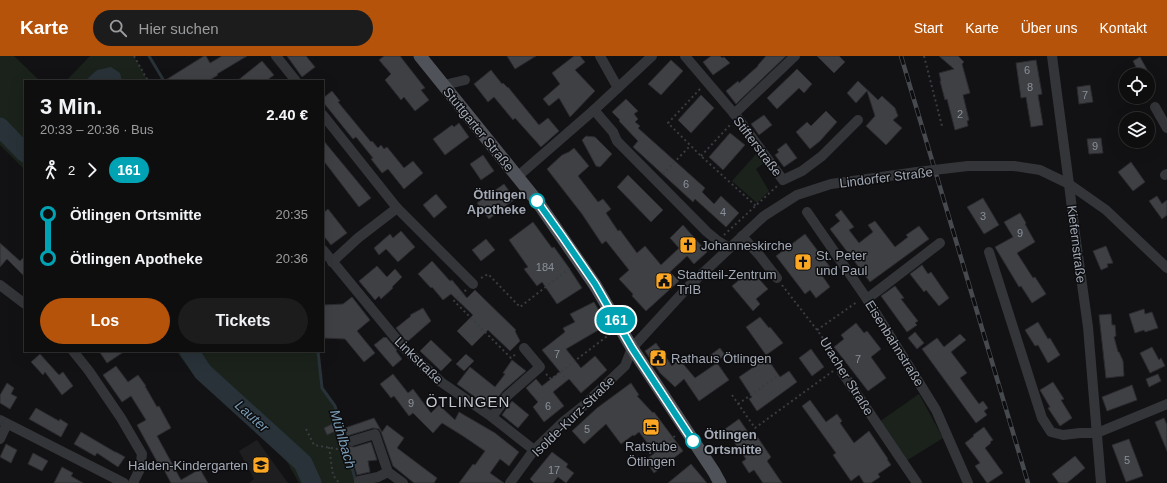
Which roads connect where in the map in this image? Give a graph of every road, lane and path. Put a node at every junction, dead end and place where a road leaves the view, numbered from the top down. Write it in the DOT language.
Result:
graph roads {
  1 [pos="134,56"];
  2 [pos="276,56"];
  3 [pos="420,56"];
  4 [pos="600,56"];
  5 [pos="652,56"];
  6 [pos="685,56"];
  7 [pos="795,56"];
  8 [pos="924,56"];
  9 [pos="1052,56"];
  10 [pos="147,80"];
  11 [pos="295,80"];
  12 [pos="465,80"];
  13 [pos="706,82"];
  14 [pos="444,85"];
  15 [pos="618,88"];
  16 [pos="1155,107"];
  17 [pos="594,110"];
  18 [pos="324,116"];
  19 [pos="736,116"];
  20 [pos="858,120"];
  21 [pos="942,126"];
  22 [pos="1167,128"];
  23 [pos="690,146"];
  24 [pos="701,156"];
  25 [pos="517,177"];
  26 [pos="783,180"];
  27 [pos="657,181"];
  28 [pos="1069,184"];
  29 [pos="756,206"];
  30 [pos="397,208"];
  31 [pos="807,212"];
  32 [pos="742,236"];
  33 [pos="718,241"];
  34 [pos="940,243"];
  35 [pos="729,248"];
  36 [pos="324,251"];
  37 [pos="989,252"];
  38 [pos="580,261"];
  39 [pos="332,262"];
  40 [pos="1167,268"];
  41 [pos="777,278"];
  42 [pos="473,284"];
  43 [pos="0,285"];
  44 [pos="867,299"];
  45 [pos="24,303"];
  46 [pos="619,327"];
  47 [pos="817,330"];
  48 [pos="524,348"];
  49 [pos="632,348"];
  50 [pos="74,352"];
  51 [pos="540,367"];
  52 [pos="840,370"];
  53 [pos="560,372"];
  54 [pos="779,375"];
  55 [pos="567,380"];
  56 [pos="732,395"];
  57 [pos="738,404"];
  58 [pos="1167,404"];
  59 [pos="492,417"];
  60 [pos="3,422"];
  61 [pos="685,428"];
  62 [pos="306,429"];
  63 [pos="1097,433"];
  64 [pos="0,439"];
  65 [pos="352,441"];
  66 [pos="329,447"];
  67 [pos="341,448"];
  68 [pos="534,450"];
  69 [pos="649,453"];
  70 [pos="388,472"];
  71 [pos="359,481"];
  72 [pos="124,483"];
  73 [pos="134,483"];
  74 [pos="339,483"];
  75 [pos="403,483"];
  76 [pos="510,483"];
  77 [pos="720,483"];
  78 [pos="917,483"];
  79 [pos="968,483"];
  80 [pos="1101,483"];
  1 -- 10 [label="path"];
  2 -- 11 [label="street"];
  3 -- 14 [label="main road, Stuttgarter Straße"];
  4 -- 15 [label="street"];
  5 -- 15 [label="street"];
  6 -- 13 [label="street, Stifterstraße"];
  7 -- 19 [label="street"];
  8 -- 21 [label="path"];
  9 -- 28 [label="street, Kiefernstraße"];
  12 -- 14 [label="street"];
  13 -- 19 [label="street, Stifterstraße"];
  13 -- 23 [label="path"];
  14 -- 25 [label="main road, Stuttgarter Straße"];
  15 -- 17 [label="street"];
  16 -- 22 [label="street"];
  17 -- 25 [label="street"];
  17 -- 27 [label="street"];
  18 -- 30 [label="street"];
  19 -- 24 [label="path"];
  19 -- 26 [label="street, Stifterstraße"];
  20 -- 26 [label="street, Stifterstraße"];
  23 -- 24 [label="path"];
  23 -- 27 [label="path"];
  24 -- 29 [label="path"];
  25 -- 38 [label="main road, Stuttgarter Straße"];
  26 -- 29 [label="path"];
  27 -- 33 [label="street"];
  28 -- 32 [label="street, Lindorfer Straße, bridge"];
  28 -- 40 [label="street, Lindorfer Straße"];
  28 -- 63 [label="street, Kiefernstraße"];
  29 -- 33 [label="path"];
  30 -- 39 [label="street"];
  30 -- 42 [label="street"];
  31 -- 44 [label="street, Eisenbahnstraße"];
  32 -- 35 [label="street, Lindorfer Straße"];
  32 -- 41 [label="street"];
  33 -- 35 [label="street"];
  34 -- 44 [label="street"];
  35 -- 49 [label="street, Lindorfer Straße"];
  36 -- 39 [label="street, Linkstraße"];
  37 -- 63 [label="street"];
  38 -- 42 [label="path"];
  38 -- 46 [label="main road, Stuttgarter Straße"];
  39 -- 59 [label="street, Linkstraße"];
  41 -- 47 [label="path, Uracher Straße"];
  42 -- 48 [label="path"];
  43 -- 45 [label="street"];
  44 -- 47 [label="path"];
  44 -- 79 [label="street, Eisenbahnstraße"];
  46 -- 49 [label="main road, Stuttgarter Straße"];
  46 -- 53 [label="path"];
  47 -- 52 [label="path, Uracher Straße"];
  48 -- 51 [label="street"];
  49 -- 61 [label="main road, Stuttgarter Straße"];
  49 -- 68 [label="street, Isolde-Kurz-Straße"];
  50 -- 73 [label="street"];
  51 -- 53 [label="path"];
  51 -- 59 [label="street"];
  52 -- 57 [label="path"];
  52 -- 78 [label="street, Uracher Straße"];
  53 -- 55 [label="path"];
  54 -- 57 [label="path"];
  56 -- 57 [label="path"];
  58 -- 63 [label="street"];
  59 -- 68 [label="street, Linkstraße"];
  60 -- 64 [label="street"];
  60 -- 72 [label="street"];
  61 -- 69 [label="path"];
  61 -- 77 [label="main road, Stuttgarter Straße"];
  62 -- 66 [label="path"];
  63 -- 80 [label="street, Kiefernstraße"];
  65 -- 70 [label="street"];
  66 -- 67 [label="path"];
  66 -- 74 [label="path"];
  68 -- 76 [label="street, Isolde-Kurz-Straße"];
  70 -- 71 [label="street"];
  70 -- 75 [label="street"];
}
